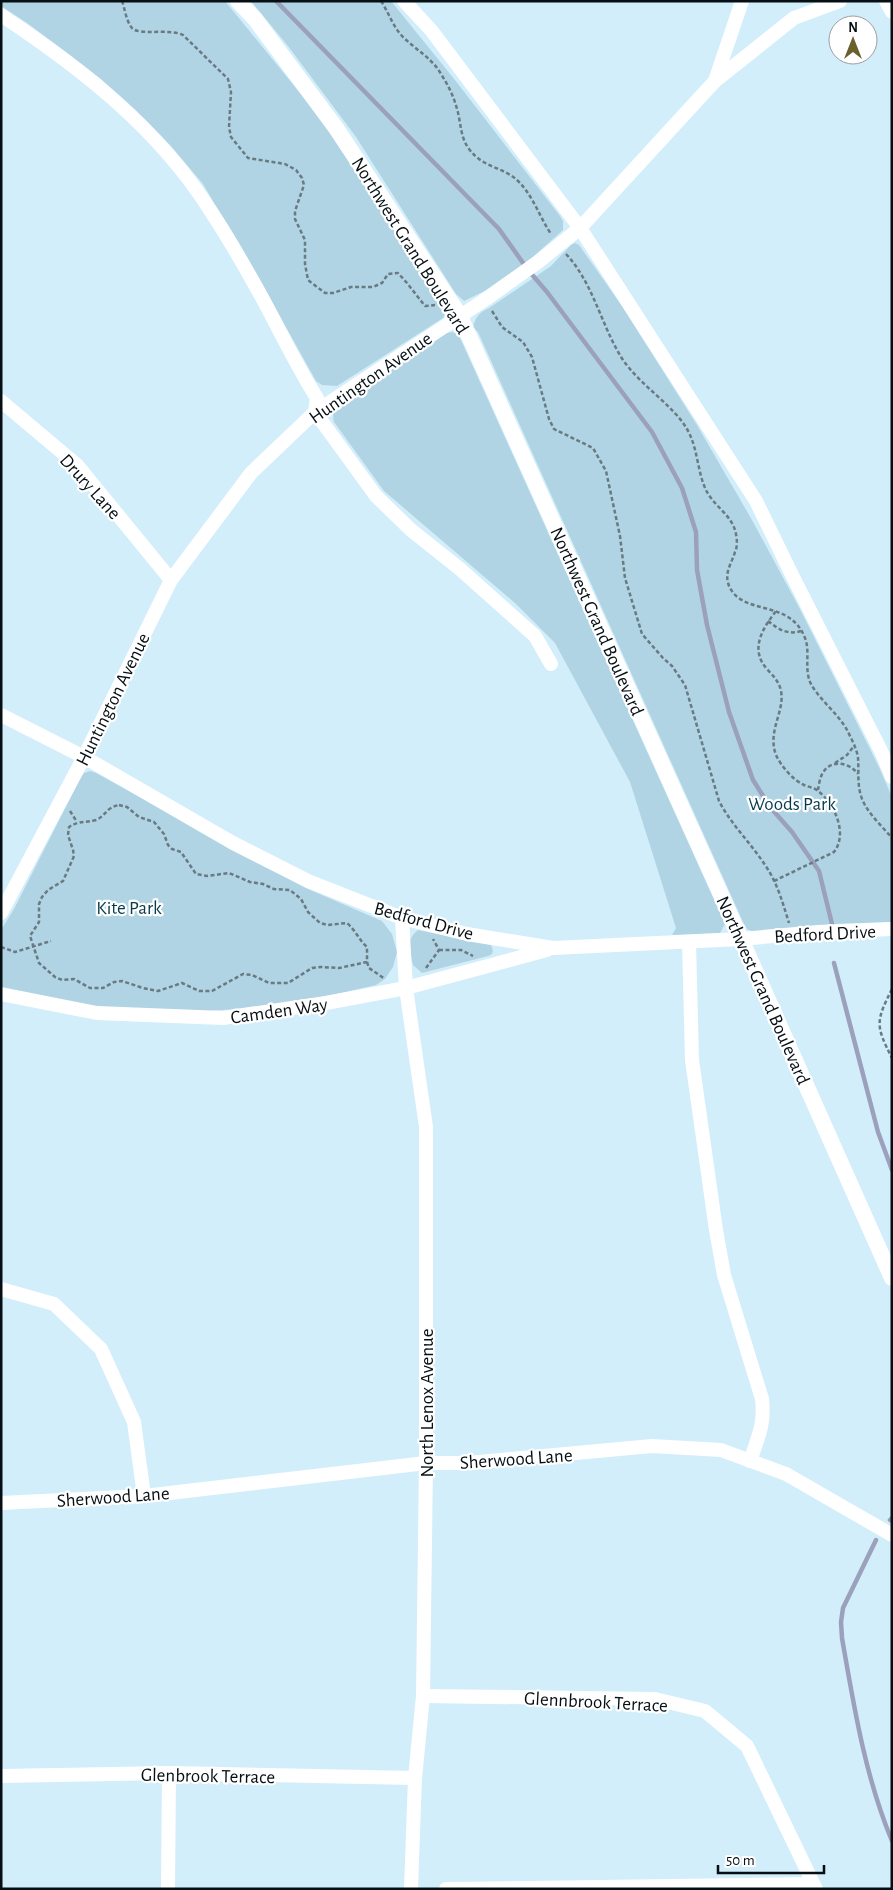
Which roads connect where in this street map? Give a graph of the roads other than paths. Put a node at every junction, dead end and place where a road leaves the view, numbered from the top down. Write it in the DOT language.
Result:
graph roads {
  1 [pos="238,1"];
  2 [pos="404,1"];
  3 [pos="742,1"];
  4 [pos="840,1"];
  5 [pos="886,1"];
  6 [pos="892,12"];
  7 [pos="1,15"];
  8 [pos="715,81"];
  9 [pos="580,228"];
  10 [pos="460,316"];
  11 [pos="1,401"];
  12 [pos="315,412"];
  13 [pos="171,580"];
  14 [pos="551,664"];
  15 [pos="1,715"];
  16 [pos="84,757"];
  17 [pos="892,777"];
  18 [pos="1,913"];
  19 [pos="402,918"];
  20 [pos="892,929"];
  21 [pos="741,939"];
  22 [pos="688,942"];
  23 [pos="553,948"];
  24 [pos="410,987"];
  25 [pos="1,994"];
  26 [pos="892,1278"];
  27 [pos="1,1289"];
  28 [pos="750,1461"];
  29 [pos="426,1463"];
  30 [pos="144,1496"];
  31 [pos="1,1503"];
  32 [pos="892,1536"];
  33 [pos="423,1696"];
  34 [pos="169,1774"];
  35 [pos="1,1776"];
  36 [pos="415,1778"];
  37 [pos="815,1886"];
  38 [pos="168,1889"];
  39 [pos="411,1889"];
  40 [pos="446,1889"];
  1 -- 10 [label="street, Northwest Grand Boulevard"];
  2 -- 9 [label="street"];
  3 -- 8 [label="street, Huntington Avenue"];
  4 -- 8 [label="street"];
  5 -- 6 [label="street"];
  7 -- 12 [label="street"];
  8 -- 9 [label="street, Huntington Avenue"];
  9 -- 10 [label="street, Huntington Avenue"];
  9 -- 17 [label="street"];
  10 -- 12 [label="street, Huntington Avenue"];
  10 -- 21 [label="street, Northwest Grand Boulevard"];
  11 -- 13 [label="street, Drury Lane"];
  12 -- 13 [label="street, Huntington Avenue"];
  12 -- 14 [label="street"];
  13 -- 16 [label="street, Huntington Avenue"];
  15 -- 16 [label="street, Bedford Drive"];
  16 -- 18 [label="street, Huntington Avenue"];
  16 -- 19 [label="street, Bedford Drive"];
  19 -- 23 [label="street, Bedford Drive"];
  19 -- 24 [label="street, North Lenox Avenue"];
  20 -- 21 [label="street, Bedford Drive"];
  21 -- 22 [label="street, Bedford Drive"];
  21 -- 26 [label="street, Northwest Grand Boulevard"];
  22 -- 23 [label="street, Bedford Drive"];
  22 -- 28 [label="street"];
  23 -- 24 [label="street, Camden Way"];
  24 -- 25 [label="street, Camden Way"];
  24 -- 29 [label="street, North Lenox Avenue"];
  27 -- 30 [label="street"];
  28 -- 29 [label="street, Sherwood Lane"];
  28 -- 32 [label="street, Sherwood Lane"];
  29 -- 30 [label="street, Sherwood Lane"];
  29 -- 33 [label="street, North Lenox Avenue"];
  30 -- 31 [label="street, Sherwood Lane"];
  33 -- 36 [label="street, North Lenox Avenue"];
  33 -- 37 [label="street, Glennbrook Terrace"];
  34 -- 35 [label="street, Glenbrook Terrace"];
  34 -- 36 [label="street, Glenbrook Terrace"];
  34 -- 38 [label="street"];
  36 -- 39 [label="street, North Lenox Avenue"];
  37 -- 40 [label="street"];
}
